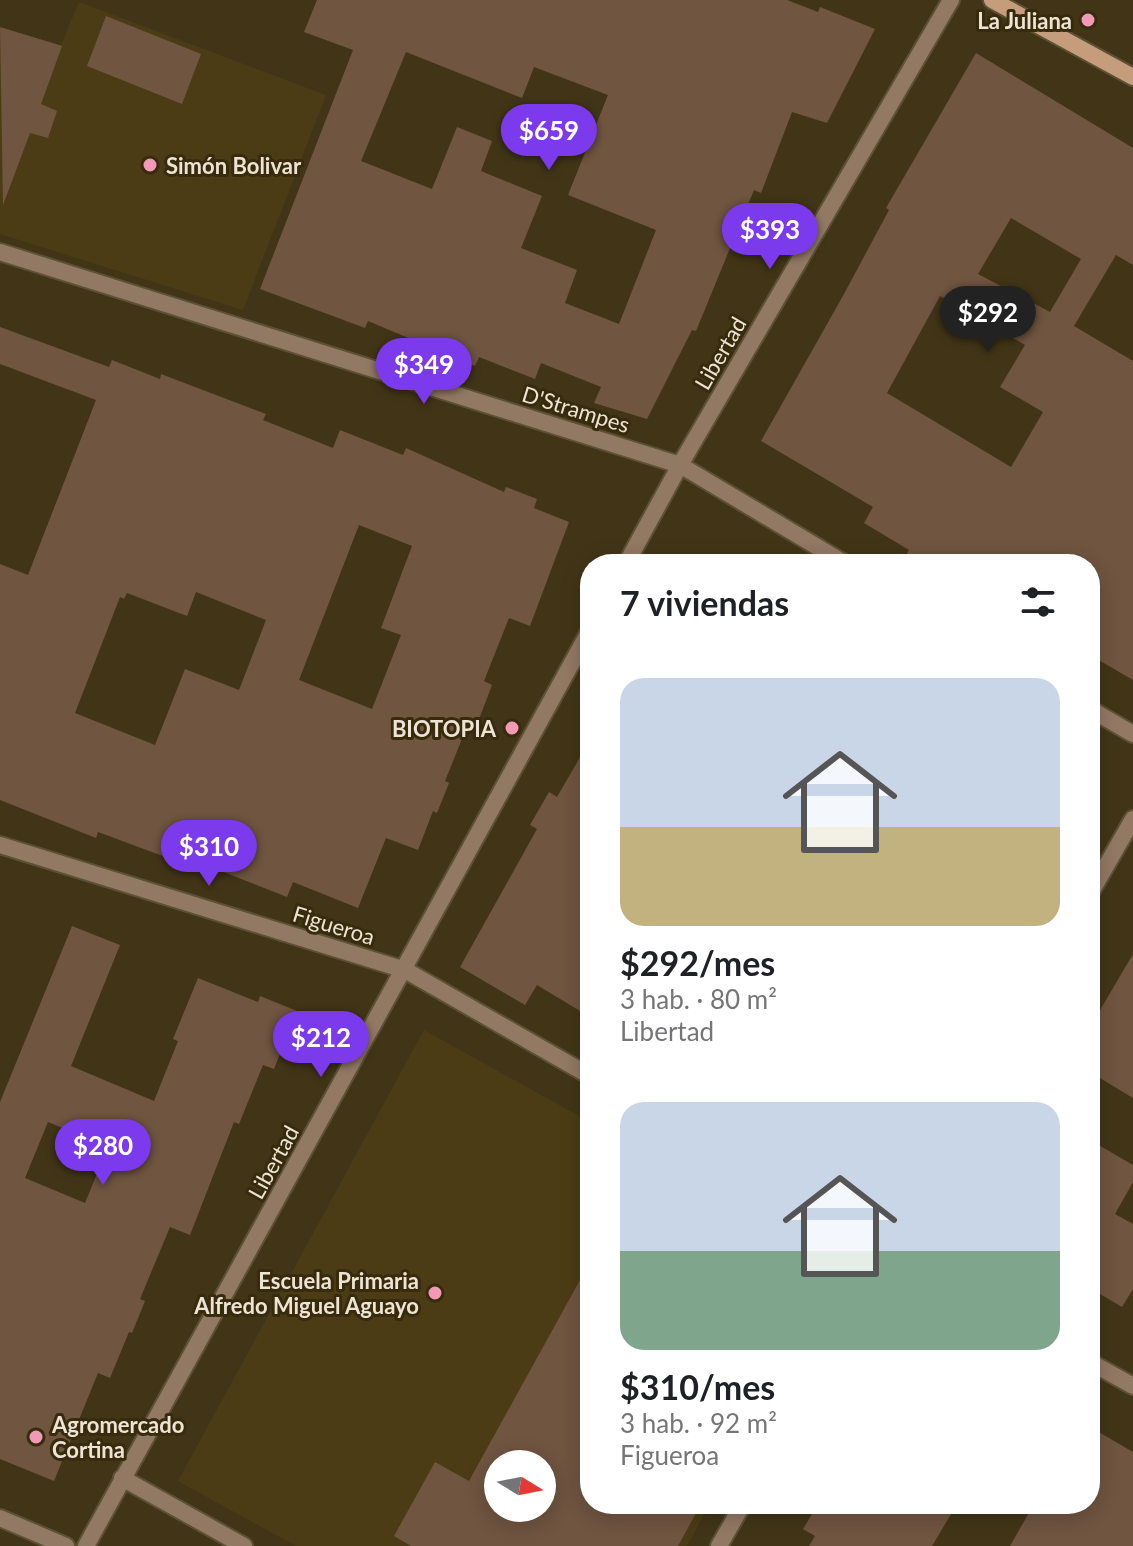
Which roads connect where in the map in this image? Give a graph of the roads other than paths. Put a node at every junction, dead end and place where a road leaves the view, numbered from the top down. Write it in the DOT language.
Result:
graph roads {
  1 [pos="951,0"];
  2 [pos="992,0"];
  3 [pos="1133,77"];
  4 [pos="0,252"];
  5 [pos="680,465"];
  6 [pos="631,554"];
  7 [pos="829,554"];
  8 [pos="580,648"];
  9 [pos="1100,715"];
  10 [pos="1133,734"];
  11 [pos="1133,819"];
  12 [pos="0,845"];
  13 [pos="1100,877"];
  14 [pos="405,970"];
  15 [pos="580,1070"];
  16 [pos="1100,1368"];
  17 [pos="1133,1386"];
  18 [pos="122,1478"];
  19 [pos="737,1514"];
  20 [pos="0,1518"];
  21 [pos="66,1546"];
  22 [pos="86,1546"];
  23 [pos="244,1546"];
  24 [pos="719,1546"];
  1 -- 5 [label="street, Libertad"];
  2 -- 3 [label="street"];
  4 -- 5 [label="street, D'Strampes"];
  5 -- 6 [label="street, Libertad"];
  5 -- 7 [label="street, D'Strampes"];
  8 -- 14 [label="street, Libertad"];
  9 -- 10 [label="street"];
  11 -- 13 [label="street"];
  12 -- 14 [label="street, Figueroa"];
  14 -- 15 [label="street, Figueroa"];
  14 -- 18 [label="street, Libertad"];
  16 -- 17 [label="street"];
  18 -- 22 [label="street, Libertad"];
  18 -- 23 [label="street"];
  19 -- 24 [label="street"];
  20 -- 21 [label="street"];
}
